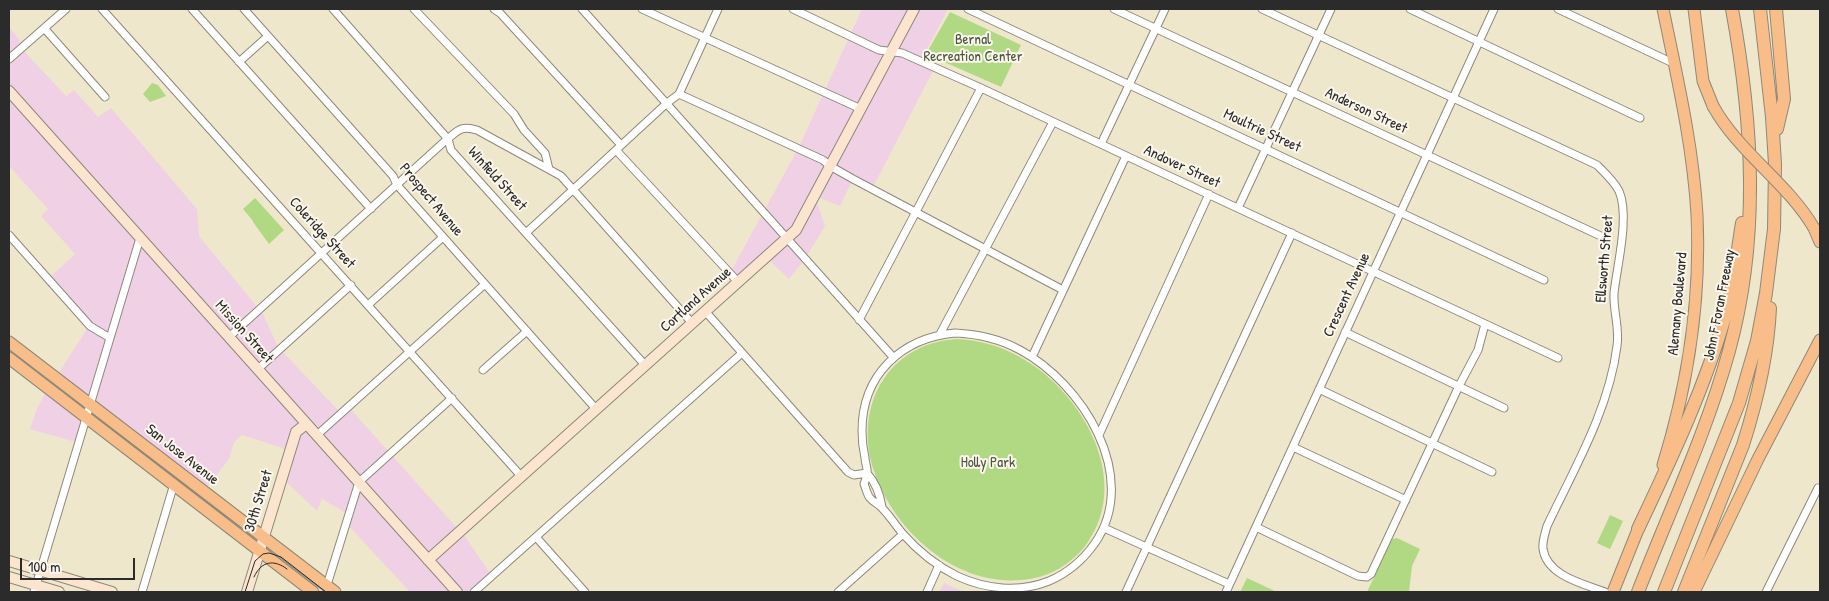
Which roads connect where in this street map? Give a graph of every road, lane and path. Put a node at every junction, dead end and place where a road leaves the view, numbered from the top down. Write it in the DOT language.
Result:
graph roads {
  1 [pos="66,9"];
  2 [pos="102,9"];
  3 [pos="192,9"];
  4 [pos="244,9"];
  5 [pos="333,9"];
  6 [pos="414,9"];
  7 [pos="494,9"];
  8 [pos="582,9"];
  9 [pos="642,9"];
  10 [pos="718,9"];
  11 [pos="793,9"];
  12 [pos="914,9"];
  13 [pos="968,9"];
  14 [pos="992,9"];
  15 [pos="1114,9"];
  16 [pos="1165,9"];
  17 [pos="1262,9"];
  18 [pos="1332,9"];
  19 [pos="1410,9"];
  20 [pos="1494,9"];
  21 [pos="1558,9"];
  22 [pos="1663,9"];
  23 [pos="1694,9"];
  24 [pos="1759,9"];
  25 [pos="1776,9"];
  26 [pos="1732,11"];
  27 [pos="988,17"];
  28 [pos="44,28"];
  29 [pos="1156,28"];
  30 [pos="1319,35"];
  31 [pos="268,36"];
  32 [pos="705,37"];
  33 [pos="1480,41"];
  34 [pos="892,52"];
  35 [pos="9,59"];
  36 [pos="239,62"];
  37 [pos="1674,64"];
  38 [pos="1129,85"];
  39 [pos="981,88"];
  40 [pos="9,91"];
  41 [pos="1292,92"];
  42 [pos="679,94"];
  43 [pos="105,97"];
  44 [pos="1453,98"];
  45 [pos="667,104"];
  46 [pos="861,109"];
  47 [pos="1640,118"];
  48 [pos="1053,122"];
  49 [pos="448,139"];
  50 [pos="1774,141"];
  51 [pos="1101,144"];
  52 [pos="618,148"];
  53 [pos="1266,148"];
  54 [pos="1427,155"];
  55 [pos="1126,156"];
  56 [pos="830,166"];
  57 [pos="1751,166"];
  58 [pos="550,169"];
  59 [pos="397,185"];
  60 [pos="573,189"];
  61 [pos="1209,194"];
  62 [pos="1238,208"];
  63 [pos="371,209"];
  64 [pos="916,212"];
  65 [pos="1401,212"];
  66 [pos="526,232"];
  67 [pos="1292,233"];
  68 [pos="9,235"];
  69 [pos="443,237"];
  70 [pos="140,238"];
  71 [pos="1605,238"];
  72 [pos="787,239"];
  73 [pos="1820,242"];
  74 [pos="1772,246"];
  75 [pos="986,249"];
  76 [pos="322,253"];
  77 [pos="1373,272"];
  78 [pos="1544,280"];
  79 [pos="738,282"];
  80 [pos="485,284"];
  81 [pos="351,285"];
  82 [pos="1063,290"];
  83 [pos="368,305"];
  84 [pos="705,311"];
  85 [pos="860,320"];
  86 [pos="692,323"];
  87 [pos="1486,324"];
  88 [pos="527,331"];
  89 [pos="1345,332"];
  90 [pos="940,334"];
  91 [pos="229,337"];
  92 [pos="110,338"];
  93 [pos="1820,340"];
  94 [pos="9,342"];
  95 [pos="410,352"];
  96 [pos="742,353"];
  97 [pos="893,357"];
  98 [pos="1032,357"];
  99 [pos="9,358"];
  100 [pos="1558,358"];
  101 [pos="645,365"];
  102 [pos="258,369"];
  103 [pos="483,370"];
  104 [pos="1459,386"];
  105 [pos="1319,389"];
  106 [pos="452,398"];
  107 [pos="90,404"];
  108 [pos="1504,408"];
  109 [pos="596,409"];
  110 [pos="87,417"];
  111 [pos="306,424"];
  112 [pos="317,435"];
  113 [pos="1099,435"];
  114 [pos="1432,444"];
  115 [pos="1293,447"];
  116 [pos="1492,472"];
  117 [pos="868,473"];
  118 [pos="522,476"];
  119 [pos="359,482"];
  120 [pos="174,484"];
  121 [pos="1818,488"];
  122 [pos="1406,500"];
  123 [pos="1256,527"];
  124 [pos="1104,528"];
  125 [pos="1638,529"];
  126 [pos="903,534"];
  127 [pos="536,537"];
  128 [pos="264,538"];
  129 [pos="1147,546"];
  130 [pos="260,551"];
  131 [pos="428,560"];
  132 [pos="9,562"];
  133 [pos="939,566"];
  134 [pos="41,571"];
  135 [pos="9,577"];
  136 [pos="1229,584"];
  137 [pos="35,589"];
  138 [pos="331,589"];
  139 [pos="1027,590"];
  140 [pos="59,592"];
  141 [pos="112,592"];
  142 [pos="142,592"];
  143 [pos="247,592"];
  144 [pos="312,592"];
  145 [pos="457,592"];
  146 [pos="474,592"];
  147 [pos="585,592"];
  148 [pos="838,592"];
  149 [pos="927,592"];
  150 [pos="1126,592"];
  151 [pos="1226,592"];
  152 [pos="1605,592"];
  153 [pos="1613,592"];
  154 [pos="1638,592"];
  155 [pos="1664,592"];
  156 [pos="1684,592"];
  157 [pos="1694,592"];
  158 [pos="1766,592"];
  1 -- 28 [label="street"];
  2 -- 76 [label="street, Coleridge Street"];
  3 -- 36 [label="street"];
  4 -- 31 [label="street, Prospect Avenue"];
  5 -- 49 [label="street, Winfield Street"];
  6 -- 58 [label="street"];
  7 -- 52 [label="street"];
  8 -- 45 [label="street"];
  9 -- 32 [label="street"];
  10 -- 32 [label="street"];
  11 -- 34 [label="street, Andover Street"];
  12 -- 34 [label="street, Cortland Avenue"];
  13 -- 27 [label="street, Moultrie Street"];
  14 -- 27 [label="street"];
  15 -- 29 [label="street, Anderson Street"];
  16 -- 29 [label="street"];
  17 -- 30 [label="street, Ellsworth Street"];
  18 -- 30 [label="street"];
  19 -- 33 [label="street"];
  20 -- 33 [label="street, Crescent Avenue"];
  21 -- 37 [label="street"];
  22 -- 37 [label="main road, Alemany Boulevard"];
  23 -- 73 [label="main road, bridge"];
  24 -- 50 [label="highway"];
  25 -- 50 [label="highway"];
  26 -- 57 [label="highway, John F Foran Freeway"];
  27 -- 38 [label="street, Moultrie Street"];
  28 -- 35 [label="street"];
  28 -- 43 [label="street"];
  29 -- 38 [label="street"];
  29 -- 41 [label="street, Anderson Street"];
  30 -- 41 [label="street"];
  30 -- 44 [label="street, Ellsworth Street"];
  31 -- 36 [label="street"];
  31 -- 59 [label="street, Prospect Avenue"];
  32 -- 42 [label="street"];
  32 -- 46 [label="street"];
  33 -- 44 [label="street, Crescent Avenue"];
  33 -- 47 [label="street"];
  34 -- 39 [label="street, Andover Street"];
  34 -- 46 [label="street, Cortland Avenue"];
  36 -- 63 [label="street"];
  37 -- 125 [label="main road, Alemany Boulevard"];
  38 -- 51 [label="street"];
  38 -- 53 [label="street, Moultrie Street"];
  39 -- 48 [label="street, Andover Street"];
  39 -- 64 [label="street"];
  40 -- 70 [label="street, Mission Street"];
  41 -- 53 [label="street"];
  41 -- 54 [label="street, Anderson Street"];
  42 -- 45 [label="street"];
  42 -- 56 [label="street"];
  44 -- 54 [label="street, Crescent Avenue"];
  44 -- 152 [label="street, Ellsworth Street"];
  45 -- 52 [label="street"];
  45 -- 72 [label="street"];
  46 -- 56 [label="street, Cortland Avenue"];
  48 -- 51 [label="street, Andover Street"];
  48 -- 75 [label="street"];
  49 -- 58 [label="street"];
  49 -- 59 [label="street"];
  49 -- 66 [label="street, Winfield Street"];
  50 -- 74 [label="highway"];
  51 -- 55 [label="street, Andover Street"];
  52 -- 60 [label="street"];
  52 -- 79 [label="street"];
  53 -- 62 [label="street"];
  53 -- 65 [label="street, Moultrie Street"];
  54 -- 65 [label="street, Crescent Avenue"];
  54 -- 71 [label="street, Anderson Street"];
  55 -- 61 [label="street, Andover Street"];
  55 -- 82 [label="street"];
  56 -- 64 [label="street"];
  56 -- 72 [label="street, Cortland Avenue"];
  57 -- 125 [label="highway"];
  57 -- 154 [label="highway, John F Foran Freeway"];
  58 -- 60 [label="street"];
  59 -- 63 [label="street"];
  59 -- 69 [label="street, Prospect Avenue"];
  60 -- 66 [label="street"];
  60 -- 86 [label="street"];
  61 -- 62 [label="street, Andover Street"];
  61 -- 113 [label="street"];
  62 -- 67 [label="street, Andover Street"];
  63 -- 76 [label="street"];
  64 -- 75 [label="street"];
  64 -- 85 [label="street"];
  65 -- 77 [label="street, Crescent Avenue"];
  65 -- 78 [label="street, Moultrie Street"];
  66 -- 101 [label="street, Winfield Street"];
  67 -- 77 [label="street, Andover Street"];
  67 -- 129 [label="street"];
  68 -- 92 [label="street"];
  69 -- 80 [label="street, Prospect Avenue"];
  69 -- 83 [label="street"];
  70 -- 91 [label="street, Mission Street"];
  70 -- 92 [label="street"];
  72 -- 79 [label="street, Cortland Avenue"];
  72 -- 85 [label="street"];
  74 -- 155 [label="highway"];
  74 -- 156 [label="highway"];
  75 -- 82 [label="street"];
  75 -- 90 [label="street"];
  76 -- 81 [label="street, Coleridge Street"];
  76 -- 91 [label="street"];
  77 -- 87 [label="street, Andover Street"];
  77 -- 89 [label="street, Crescent Avenue"];
  79 -- 84 [label="street, Cortland Avenue"];
  80 -- 88 [label="street, Prospect Avenue"];
  80 -- 95 [label="street"];
  81 -- 83 [label="street, Coleridge Street"];
  81 -- 102 [label="street"];
  82 -- 98 [label="street"];
  83 -- 95 [label="street, Coleridge Street"];
  84 -- 86 [label="street, Cortland Avenue"];
  84 -- 96 [label="street"];
  85 -- 97 [label="street"];
  86 -- 101 [label="street, Cortland Avenue"];
  87 -- 100 [label="street, Andover Street"];
  87 -- 104 [label="street"];
  88 -- 103 [label="street"];
  88 -- 109 [label="street, Prospect Avenue"];
  89 -- 104 [label="street"];
  89 -- 105 [label="street, Crescent Avenue"];
  90 -- 97 [label="street"];
  90 -- 98 [label="street"];
  91 -- 102 [label="street, Mission Street"];
  92 -- 107 [label="street"];
  93 -- 157 [label="main road"];
  94 -- 107 [label="main road, San Jose Avenue"];
  95 -- 106 [label="street, Coleridge Street"];
  95 -- 112 [label="street"];
  96 -- 117 [label="street"];
  96 -- 127 [label="street"];
  97 -- 117 [label="street"];
  98 -- 113 [label="street"];
  99 -- 110 [label="main road, San Jose Avenue"];
  101 -- 109 [label="street, Cortland Avenue"];
  102 -- 111 [label="street, Mission Street"];
  104 -- 108 [label="street"];
  104 -- 114 [label="street"];
  105 -- 114 [label="street"];
  105 -- 115 [label="street, Crescent Avenue"];
  106 -- 118 [label="street, Coleridge Street"];
  106 -- 119 [label="street"];
  107 -- 110 [label="street"];
  107 -- 128 [label="main road, San Jose Avenue"];
  109 -- 118 [label="street, Cortland Avenue"];
  110 -- 120 [label="main road, San Jose Avenue"];
  110 -- 134 [label="street"];
  111 -- 112 [label="street, Mission Street"];
  111 -- 128 [label="street, 30th Street"];
  112 -- 119 [label="street, Mission Street"];
  113 -- 124 [label="street"];
  114 -- 116 [label="street"];
  114 -- 122 [label="street"];
  115 -- 122 [label="street"];
  115 -- 123 [label="street, Crescent Avenue"];
  117 -- 126 [label="street"];
  118 -- 131 [label="street, Cortland Avenue"];
  119 -- 131 [label="street, Mission Street"];
  119 -- 138 [label="street"];
  120 -- 130 [label="main road, San Jose Avenue"];
  120 -- 142 [label="street"];
  121 -- 158 [label="street"];
  122 -- 123 [label="street"];
  123 -- 136 [label="street, Crescent Avenue"];
  124 -- 129 [label="street"];
  124 -- 139 [label="street"];
  125 -- 153 [label="main road, Alemany Boulevard"];
  126 -- 133 [label="street"];
  126 -- 148 [label="street"];
  127 -- 146 [label="street"];
  127 -- 147 [label="street"];
  128 -- 130 [label="street, 30th Street"];
  128 -- 138 [label="main road, San Jose Avenue"];
  129 -- 136 [label="street"];
  129 -- 150 [label="street"];
  130 -- 143 [label="street, 30th Street"];
  130 -- 144 [label="main road, San Jose Avenue"];
  131 -- 145 [label="street, Mission Street"];
  132 -- 134 [label="street"];
  133 -- 139 [label="street"];
  133 -- 149 [label="street"];
  134 -- 137 [label="street"];
  134 -- 141 [label="street"];
  135 -- 137 [label="street"];
  136 -- 151 [label="street, Crescent Avenue"];
  137 -- 140 [label="street"];
}
